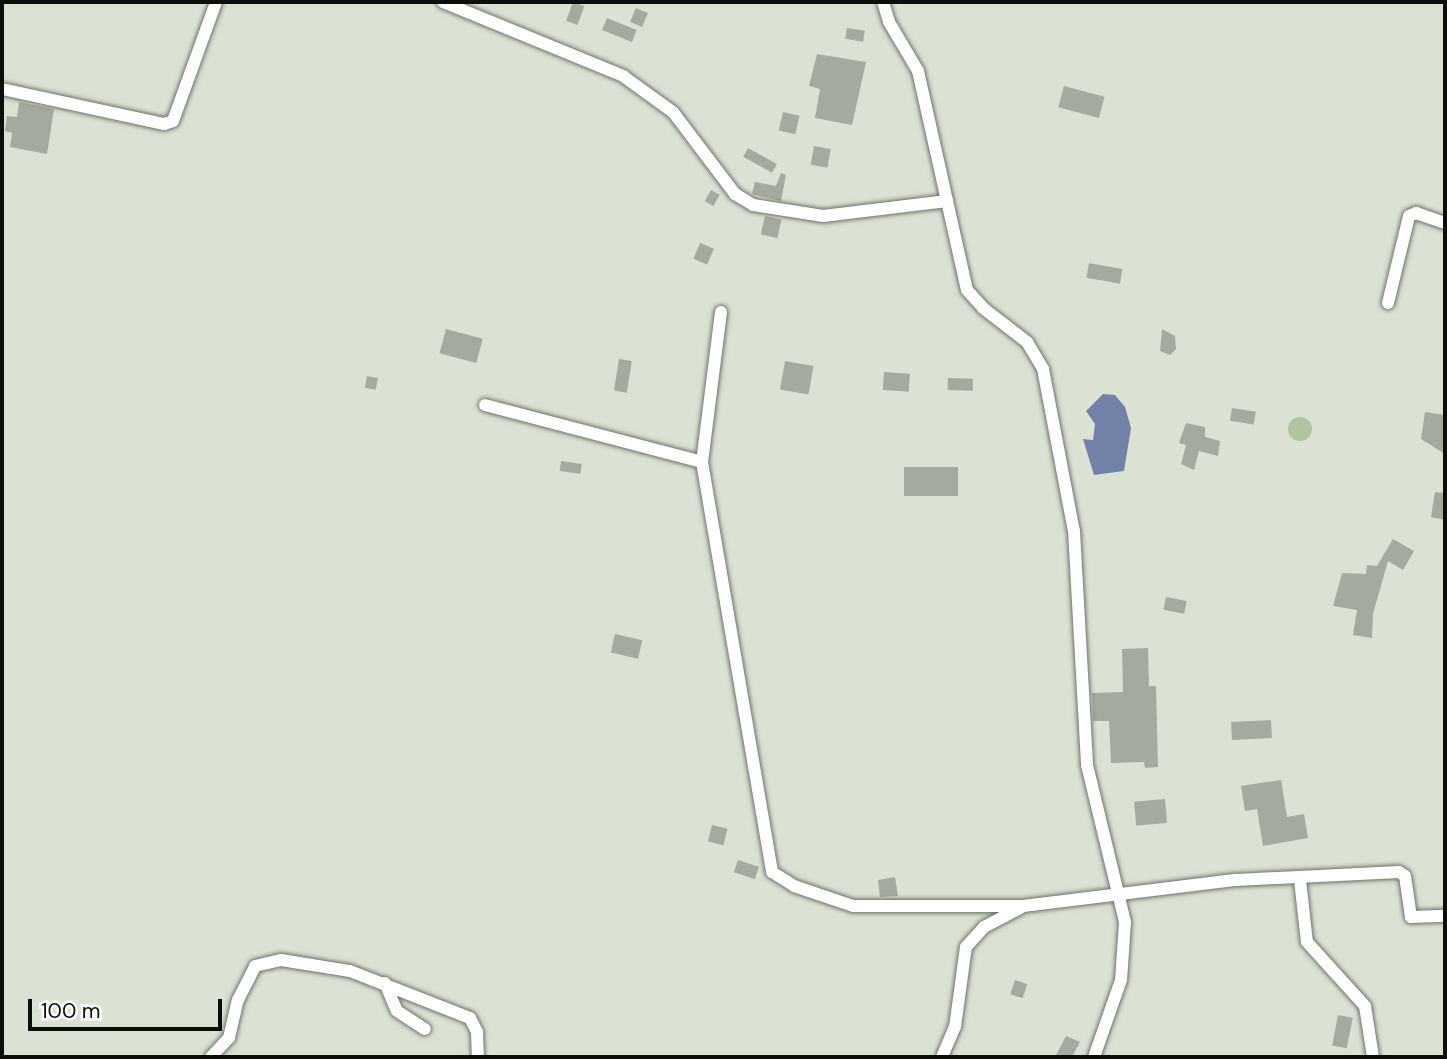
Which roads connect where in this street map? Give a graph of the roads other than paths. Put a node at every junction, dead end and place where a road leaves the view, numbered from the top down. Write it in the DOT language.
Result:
graph roads {
  1 [pos="216,2"];
  2 [pos="443,2"];
  3 [pos="883,2"];
  4 [pos="2,89"];
  5 [pos="947,201"];
  6 [pos="1445,223"];
  7 [pos="1388,303"];
  8 [pos="721,312"];
  9 [pos="485,405"];
  10 [pos="702,462"];
  11 [pos="1300,880"];
  12 [pos="1118,895"];
  13 [pos="1023,906"];
  14 [pos="1445,916"];
  15 [pos="385,983"];
  16 [pos="425,1029"];
  17 [pos="211,1057"];
  18 [pos="478,1057"];
  19 [pos="942,1057"];
  20 [pos="1094,1057"];
  21 [pos="1373,1057"];
  1 -- 4 [label="street"];
  2 -- 5 [label="street"];
  3 -- 5 [label="street"];
  5 -- 12 [label="street"];
  6 -- 7 [label="street"];
  8 -- 10 [label="street"];
  9 -- 10 [label="street"];
  10 -- 13 [label="street"];
  11 -- 12 [label="street"];
  11 -- 14 [label="street"];
  11 -- 21 [label="street"];
  12 -- 13 [label="street"];
  12 -- 20 [label="street"];
  13 -- 19 [label="street"];
  15 -- 16 [label="street"];
  15 -- 17 [label="street"];
  15 -- 18 [label="street"];
}
